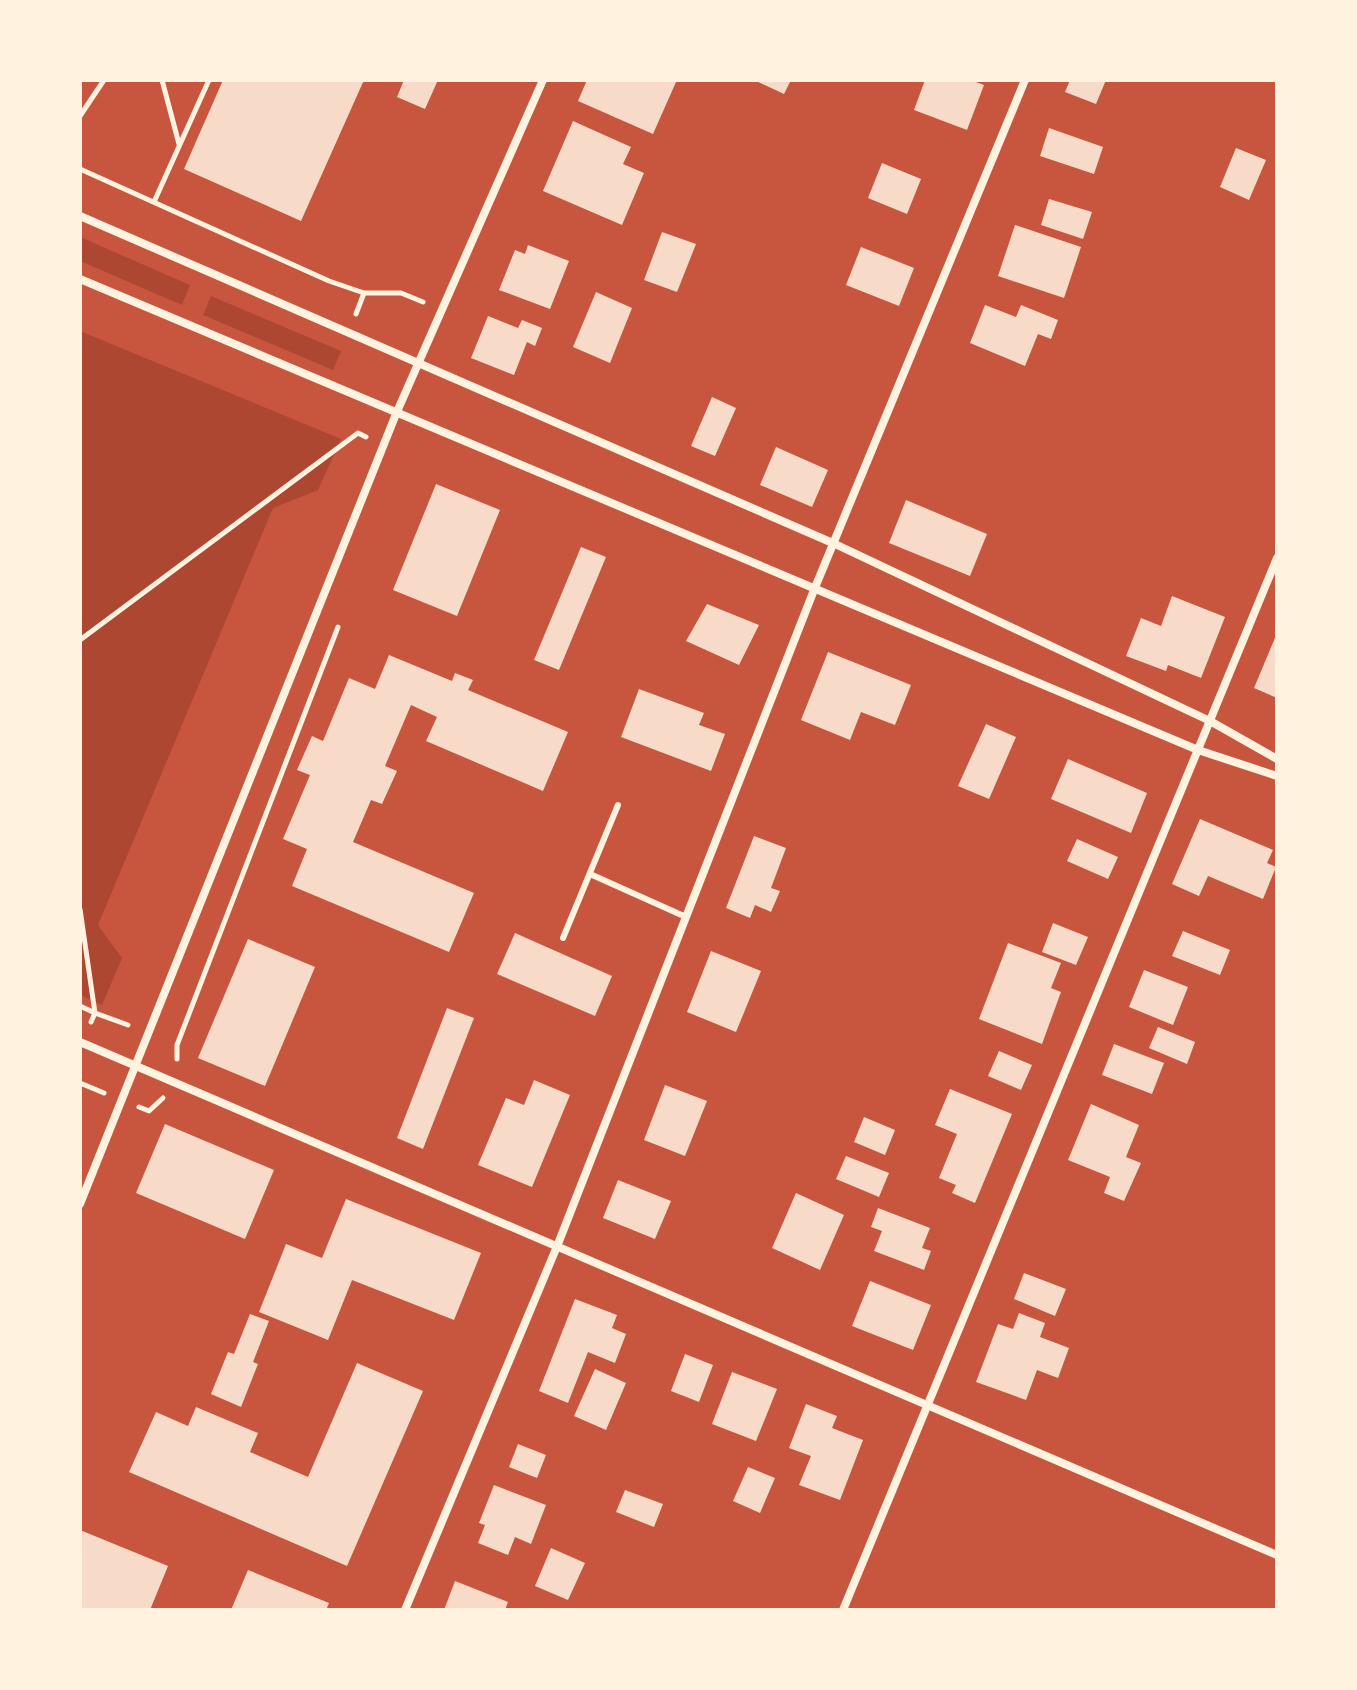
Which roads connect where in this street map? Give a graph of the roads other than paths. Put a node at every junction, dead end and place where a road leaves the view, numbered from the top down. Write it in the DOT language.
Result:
graph roads {
  1 [pos="543,80"];
  2 [pos="1025,80"];
  3 [pos="80,216"];
  4 [pos="80,279"];
  5 [pos="419,362"];
  6 [pos="396,414"];
  7 [pos="835,544"];
  8 [pos="1277,558"];
  9 [pos="814,590"];
  10 [pos="1210,721"];
  11 [pos="1198,750"];
  12 [pos="1277,759"];
  13 [pos="1277,776"];
  14 [pos="618,805"];
  15 [pos="590,874"];
  16 [pos="686,917"];
  17 [pos="563,938"];
  18 [pos="81,1042"];
  19 [pos="137,1064"];
  20 [pos="80,1204"];
  21 [pos="558,1244"];
  22 [pos="929,1407"];
  23 [pos="1277,1555"];
  24 [pos="405,1610"];
  25 [pos="843,1610"];
  1 -- 5 [label="street"];
  2 -- 7 [label="street"];
  3 -- 5 [label="street"];
  4 -- 6 [label="street"];
  5 -- 6 [label="street"];
  5 -- 7 [label="street"];
  6 -- 9 [label="street"];
  6 -- 19 [label="street"];
  7 -- 9 [label="street"];
  7 -- 10 [label="street"];
  8 -- 10 [label="street"];
  9 -- 11 [label="street"];
  9 -- 16 [label="street"];
  10 -- 11 [label="street"];
  10 -- 12 [label="street"];
  11 -- 13 [label="street"];
  11 -- 22 [label="street"];
  14 -- 15 [label="lane"];
  15 -- 16 [label="lane"];
  15 -- 17 [label="lane"];
  16 -- 21 [label="street"];
  18 -- 19 [label="street"];
  19 -- 20 [label="street"];
  19 -- 21 [label="street"];
  21 -- 22 [label="street"];
  21 -- 24 [label="street"];
  22 -- 23 [label="street"];
  22 -- 25 [label="street"];
}
